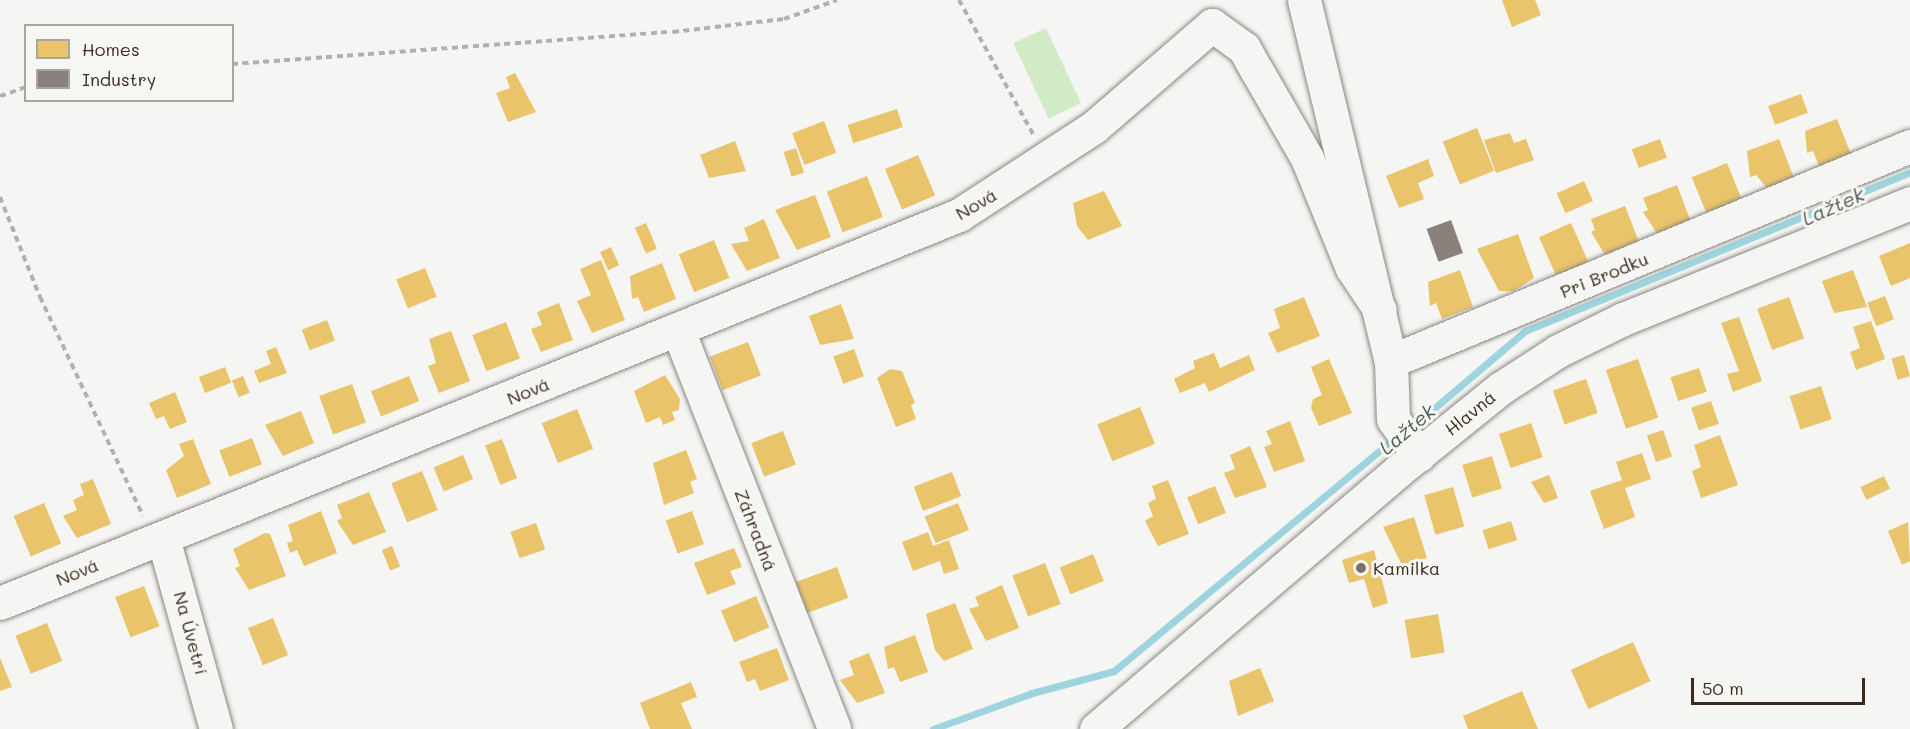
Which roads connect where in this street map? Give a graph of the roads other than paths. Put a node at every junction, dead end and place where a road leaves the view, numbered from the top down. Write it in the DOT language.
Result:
graph roads {
  1 [pos="1304,0"];
  2 [pos="1910,146"];
  3 [pos="1910,203"];
  4 [pos="1380,310"];
  5 [pos="678,330"];
  6 [pos="1391,362"];
  7 [pos="1406,437"];
  8 [pos="163,538"];
  9 [pos="0,603"];
  10 [pos="216,729"];
  11 [pos="834,729"];
  12 [pos="1096,729"];
  1 -- 4 [label="street"];
  2 -- 6 [label="street, Pri Brodku"];
  3 -- 7 [label="street, Hlavná"];
  4 -- 5 [label="street, Nová"];
  4 -- 6 [label="street"];
  5 -- 8 [label="street, Nová"];
  5 -- 11 [label="street, Záhradná"];
  6 -- 7 [label="street"];
  7 -- 12 [label="street, Hlavná"];
  8 -- 9 [label="street, Nová"];
  8 -- 10 [label="street, Na Úvetrí"];
}
